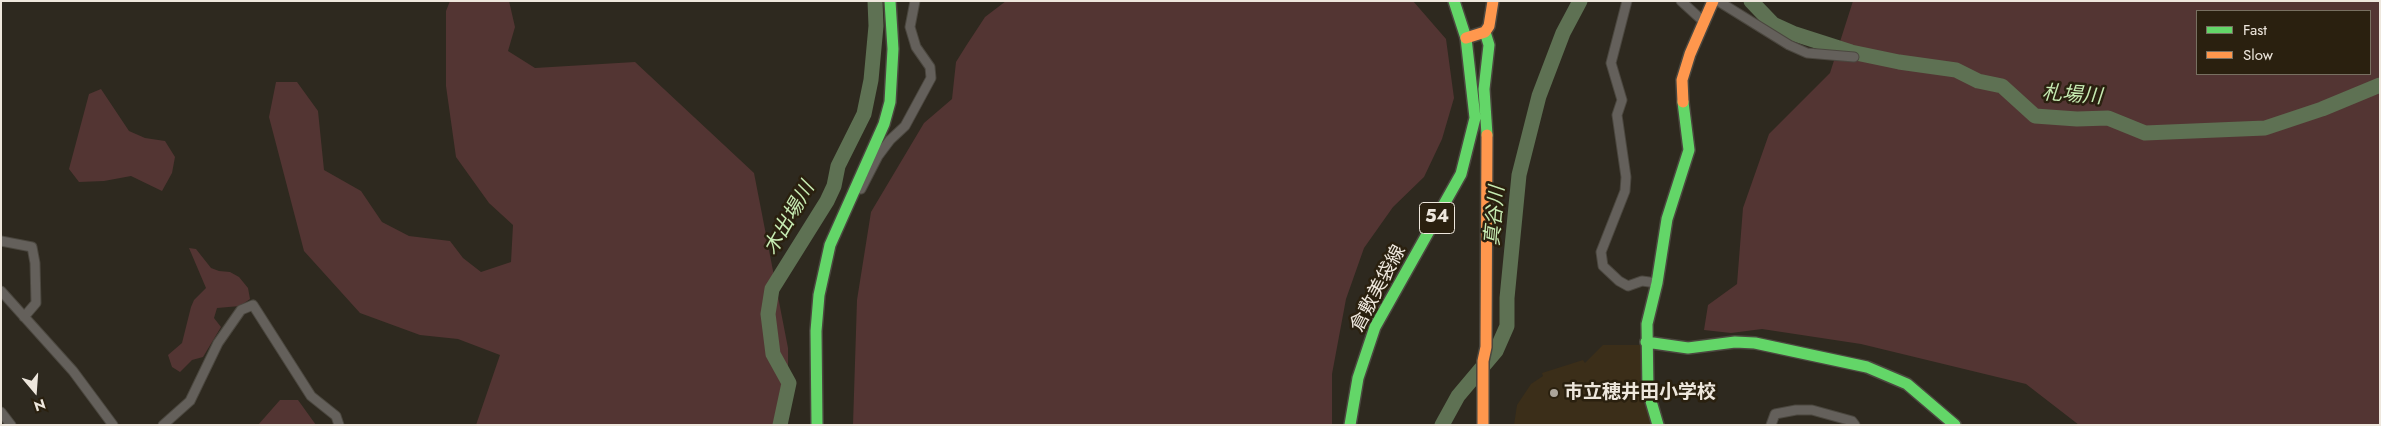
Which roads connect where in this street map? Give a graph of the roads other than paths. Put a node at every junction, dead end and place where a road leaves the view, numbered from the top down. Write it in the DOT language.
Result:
graph roads {
  1 [pos="890,1"];
  2 [pos="915,1"];
  3 [pos="1454,1"];
  4 [pos="1493,1"];
  5 [pos="1627,1"];
  6 [pos="1681,1"];
  7 [pos="1713,1"];
  8 [pos="1718,1"];
  9 [pos="1704,22"];
  10 [pos="1485,32"];
  11 [pos="1466,38"];
  12 [pos="1854,57"];
  13 [pos="840,220"];
  14 [pos="1,241"];
  15 [pos="1657,283"];
  16 [pos="1,291"];
  17 [pos="24,317"];
  18 [pos="1646,342"];
  19 [pos="1,412"];
  20 [pos="1953,424"];
  21 [pos="11,425"];
  22 [pos="113,425"];
  23 [pos="163,425"];
  24 [pos="339,425"];
  25 [pos="817,425"];
  26 [pos="1350,425"];
  27 [pos="1483,425"];
  28 [pos="1658,425"];
  29 [pos="1771,425"];
  30 [pos="1855,425"];
  1 -- 13 [label="street"];
  2 -- 13 [label="street"];
  3 -- 11 [label="street, 倉敷美袋線 / 54"];
  4 -- 10 [label="street"];
  5 -- 15 [label="street"];
  6 -- 9 [label="street"];
  7 -- 9 [label="street"];
  8 -- 12 [label="street"];
  9 -- 15 [label="street"];
  10 -- 11 [label="street"];
  10 -- 27 [label="street"];
  11 -- 26 [label="street, 倉敷美袋線 / 54"];
  13 -- 25 [label="street"];
  14 -- 17 [label="street"];
  15 -- 18 [label="street"];
  16 -- 17 [label="street"];
  17 -- 22 [label="street"];
  18 -- 20 [label="street"];
  18 -- 28 [label="street"];
  19 -- 21 [label="street"];
  23 -- 24 [label="street"];
  29 -- 30 [label="street"];
}
